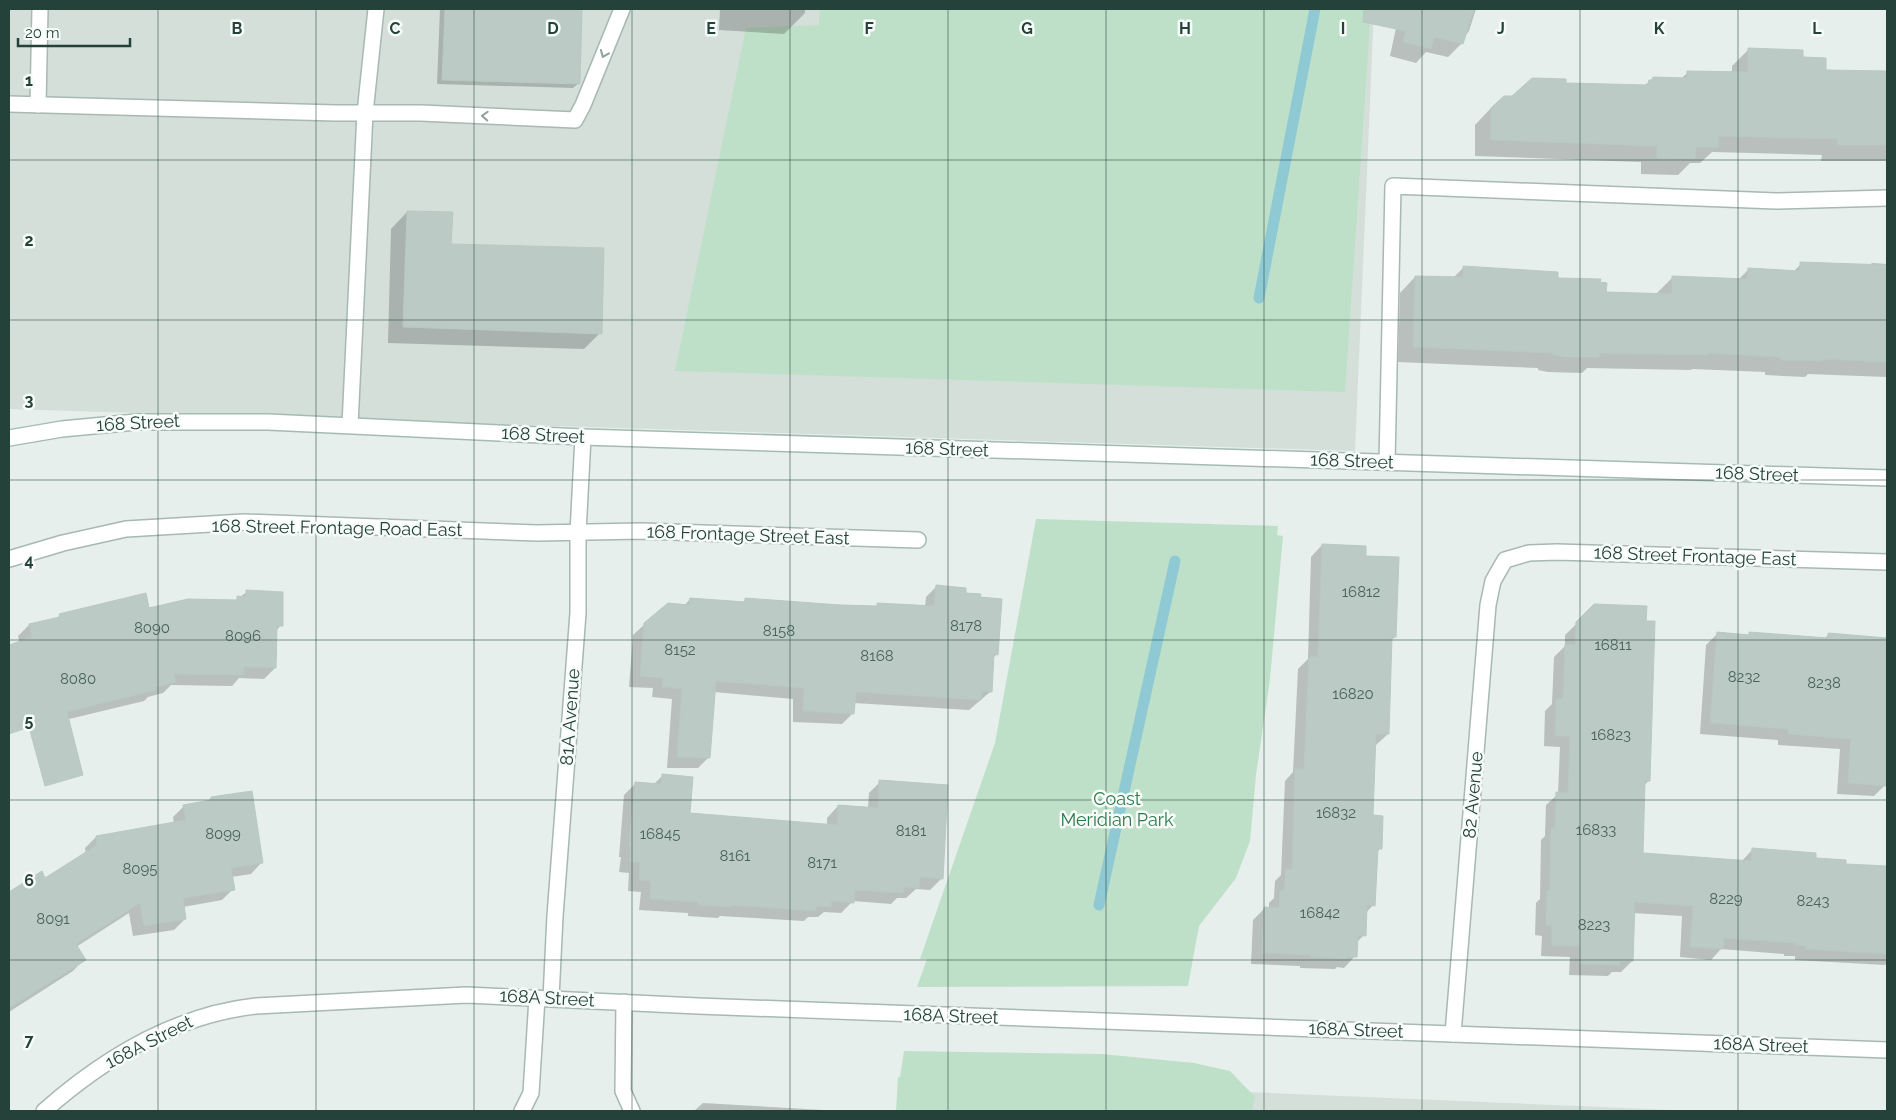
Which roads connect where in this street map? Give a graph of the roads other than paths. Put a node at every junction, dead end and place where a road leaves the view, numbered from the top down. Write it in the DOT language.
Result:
graph roads {
  1 [pos="40,9"];
  2 [pos="376,9"];
  3 [pos="622,9"];
  4 [pos="9,104"];
  5 [pos="38,105"];
  6 [pos="365,113"];
  7 [pos="1887,198"];
  8 [pos="350,425"];
  9 [pos="583,437"];
  10 [pos="9,438"];
  11 [pos="1387,462"];
  12 [pos="1887,478"];
  13 [pos="578,533"];
  14 [pos="918,540"];
  15 [pos="9,559"];
  16 [pos="1505,560"];
  17 [pos="1887,562"];
  18 [pos="544,998"];
  19 [pos="624,1002"];
  20 [pos="1453,1034"];
  21 [pos="1887,1050"];
  22 [pos="44,1111"];
  23 [pos="522,1111"];
  24 [pos="632,1111"];
  1 -- 5 [label="street"];
  2 -- 6 [label="street"];
  3 -- 6 [label="street, one-way"];
  4 -- 5 [label="street"];
  5 -- 6 [label="street"];
  6 -- 8 [label="street"];
  7 -- 11 [label="street"];
  8 -- 9 [label="street, 168 Street"];
  8 -- 10 [label="street, 168 Street"];
  9 -- 11 [label="street, 168 Street"];
  9 -- 13 [label="street, 81A Avenue"];
  11 -- 12 [label="street, 168 Street"];
  13 -- 14 [label="street, 168 Frontage Street East"];
  13 -- 15 [label="street, 168 Street Frontage Road East"];
  13 -- 18 [label="street, 81A Avenue"];
  16 -- 17 [label="street, 168 Street Frontage East"];
  16 -- 20 [label="street, 82 Avenue"];
  18 -- 19 [label="street, 168A Street"];
  18 -- 22 [label="street, 168A Street"];
  18 -- 23 [label="street, 81A Avenue"];
  19 -- 20 [label="street, 168A Street"];
  19 -- 24 [label="street"];
  20 -- 21 [label="street, 168A Street"];
}
